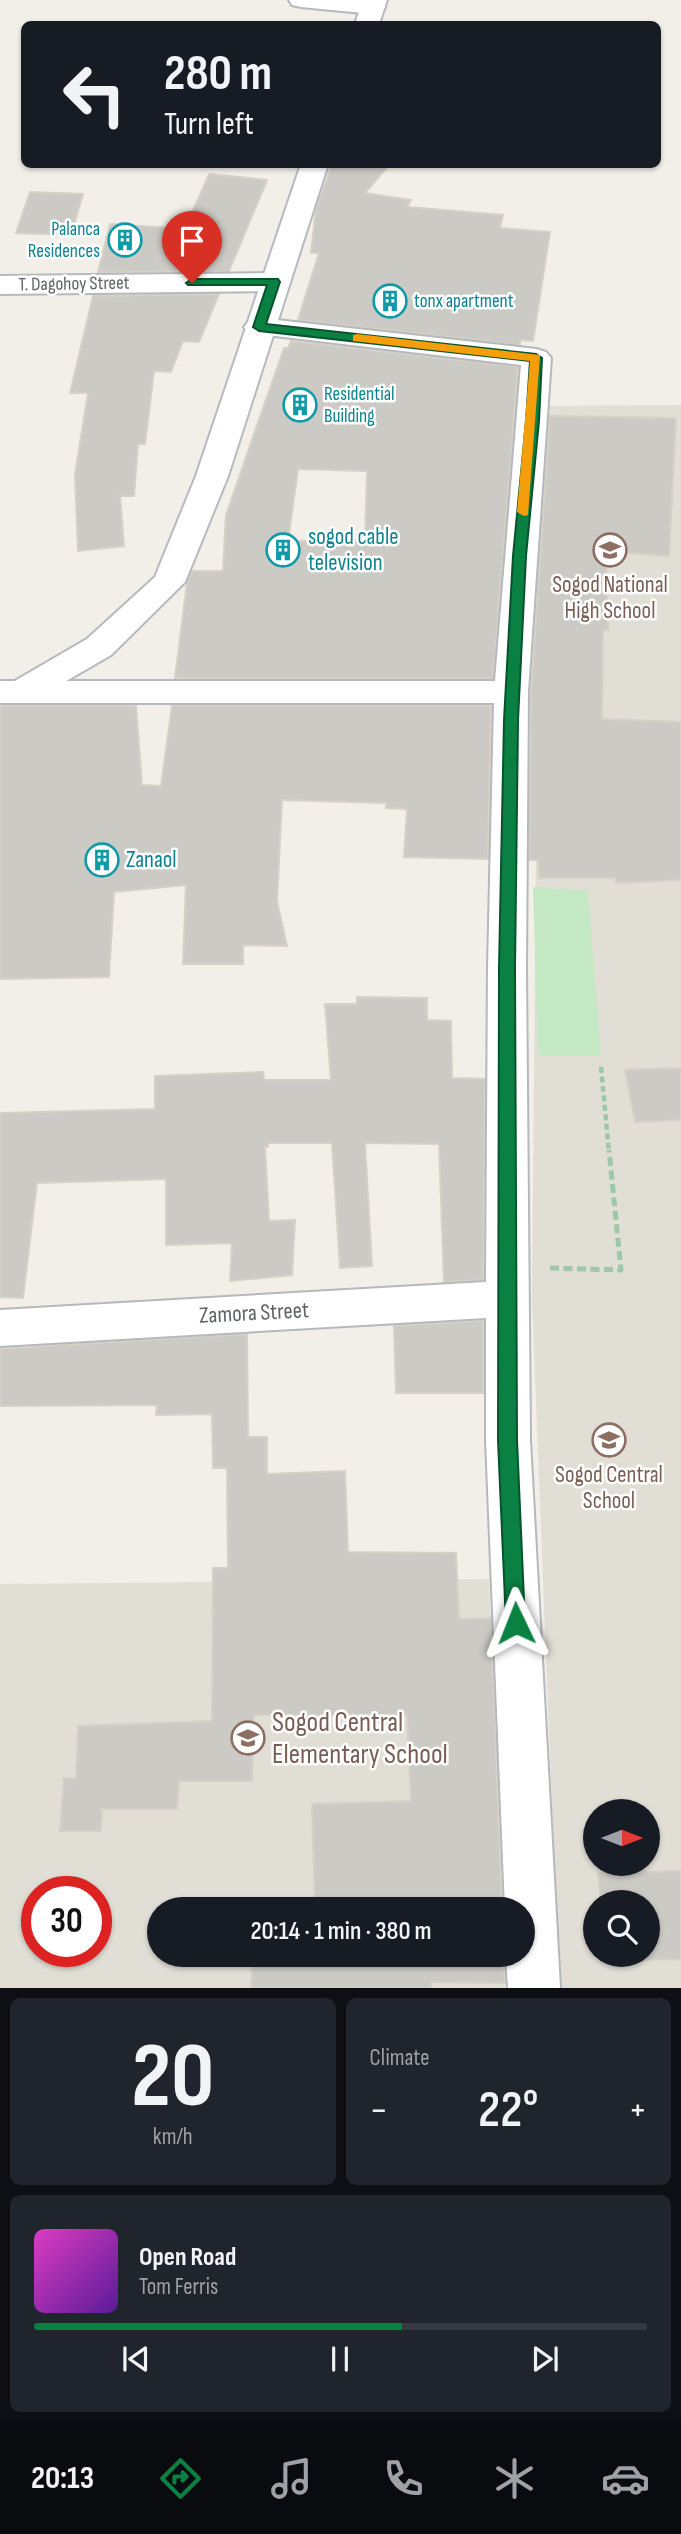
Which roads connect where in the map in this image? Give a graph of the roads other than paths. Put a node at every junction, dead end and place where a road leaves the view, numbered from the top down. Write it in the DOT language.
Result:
graph roads {
  1 [pos="301,0"];
  2 [pos="372,10"];
  3 [pos="314,168"];
  4 [pos="274,282"];
  5 [pos="0,285"];
  6 [pos="259,327"];
  7 [pos="13,691"];
  8 [pos="511,692"];
  9 [pos="508,1283"];
  10 [pos="0,1328"];
  11 [pos="534,1988"];
  1 -- 2 [label="street"];
  3 -- 4 [label="street"];
  4 -- 5 [label="street, T. Dagohoy Street"];
  4 -- 6 [label="street"];
  6 -- 7 [label="street"];
  6 -- 8 [label="street"];
  7 -- 8 [label="street"];
  8 -- 9 [label="street"];
  9 -- 10 [label="street, Zamora Street"];
  9 -- 11 [label="street"];
}
